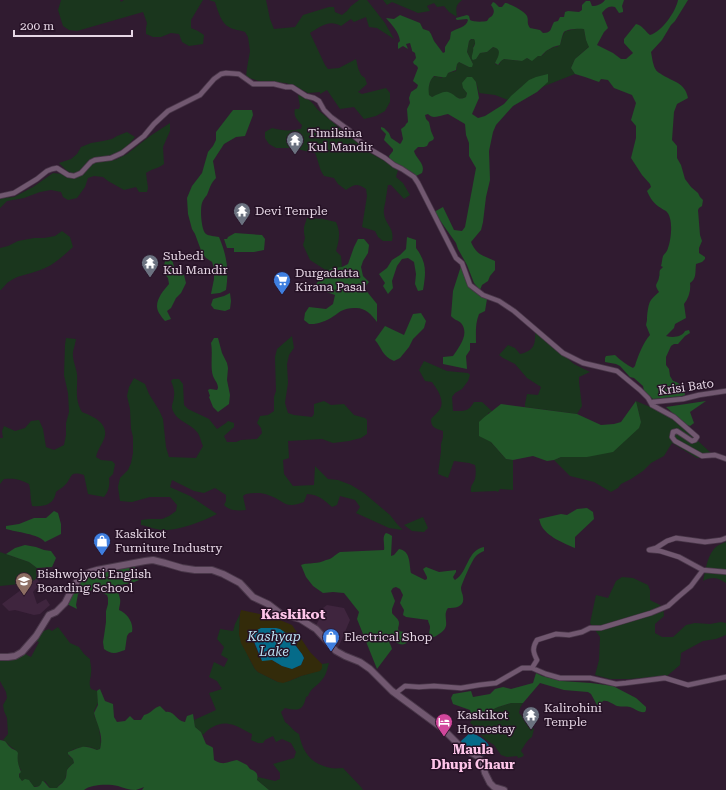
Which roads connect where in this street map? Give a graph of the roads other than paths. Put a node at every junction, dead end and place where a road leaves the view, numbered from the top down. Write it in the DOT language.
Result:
graph roads {
  1 [pos="0,196"];
  2 [pos="726,391"];
  3 [pos="652,405"];
  4 [pos="726,459"];
  5 [pos="726,538"];
  6 [pos="703,570"];
  7 [pos="726,572"];
  8 [pos="0,657"];
  9 [pos="532,668"];
  10 [pos="726,677"];
  11 [pos="396,693"];
  12 [pos="504,790"];
  1 -- 3 [label="street"];
  2 -- 3 [label="street, Krisi Bato"];
  3 -- 4 [label="street"];
  5 -- 6 [label="street"];
  6 -- 7 [label="street"];
  6 -- 9 [label="street"];
  8 -- 11 [label="street"];
  9 -- 10 [label="street"];
  9 -- 11 [label="street"];
  11 -- 12 [label="street"];
}
